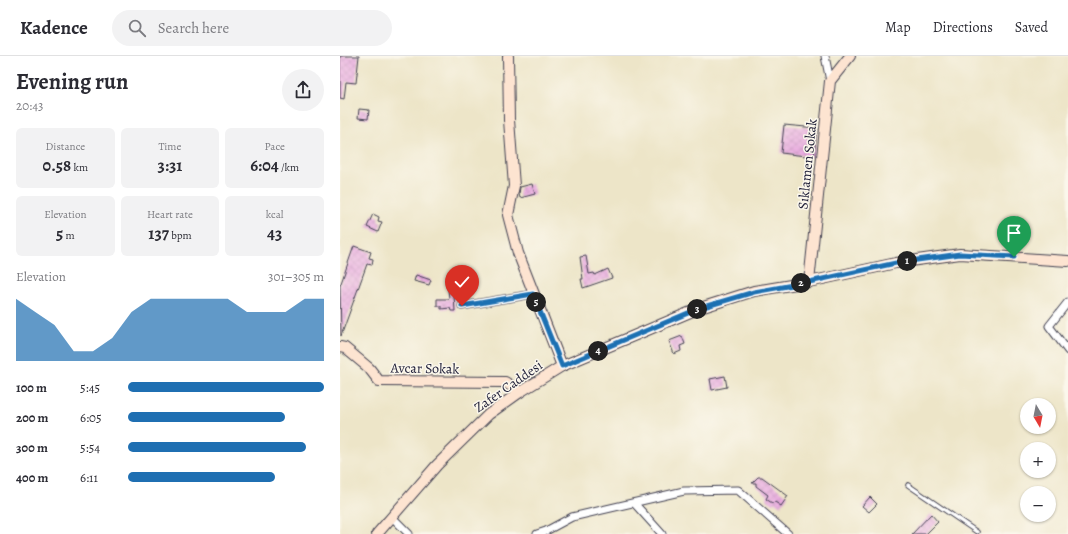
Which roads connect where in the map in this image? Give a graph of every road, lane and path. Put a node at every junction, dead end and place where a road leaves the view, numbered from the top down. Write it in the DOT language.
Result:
graph roads {
  1 [pos="508,56"];
  2 [pos="825,56"];
  3 [pos="850,56"];
  4 [pos="830,81"];
  5 [pos="1068,261"];
  6 [pos="809,282"];
  7 [pos="533,294"];
  8 [pos="1068,302"];
  9 [pos="462,306"];
  10 [pos="340,347"];
  11 [pos="1068,351"];
  12 [pos="562,366"];
  13 [pos="520,392"];
  14 [pos="908,485"];
  15 [pos="634,503"];
  16 [pos="392,517"];
  17 [pos="977,532"];
  18 [pos="377,534"];
  19 [pos="409,534"];
  20 [pos="537,534"];
  21 [pos="662,534"];
  22 [pos="788,534"];
  1 -- 7 [label="street"];
  2 -- 4 [label="street"];
  3 -- 4 [label="street"];
  4 -- 6 [label="street, Sıklamen Sokak"];
  5 -- 6 [label="street, Zafer Caddesi"];
  6 -- 12 [label="street, Zafer Caddesi"];
  7 -- 9 [label="street"];
  7 -- 12 [label="street"];
  8 -- 11 [label="street"];
  10 -- 13 [label="street, Avcar Sokak"];
  12 -- 13 [label="street, Zafer Caddesi"];
  13 -- 16 [label="street, Zafer Caddesi"];
  14 -- 17 [label="lane"];
  15 -- 20 [label="street"];
  15 -- 21 [label="street"];
  15 -- 22 [label="street"];
  16 -- 18 [label="street, Zafer Caddesi"];
  16 -- 19 [label="street"];
}
